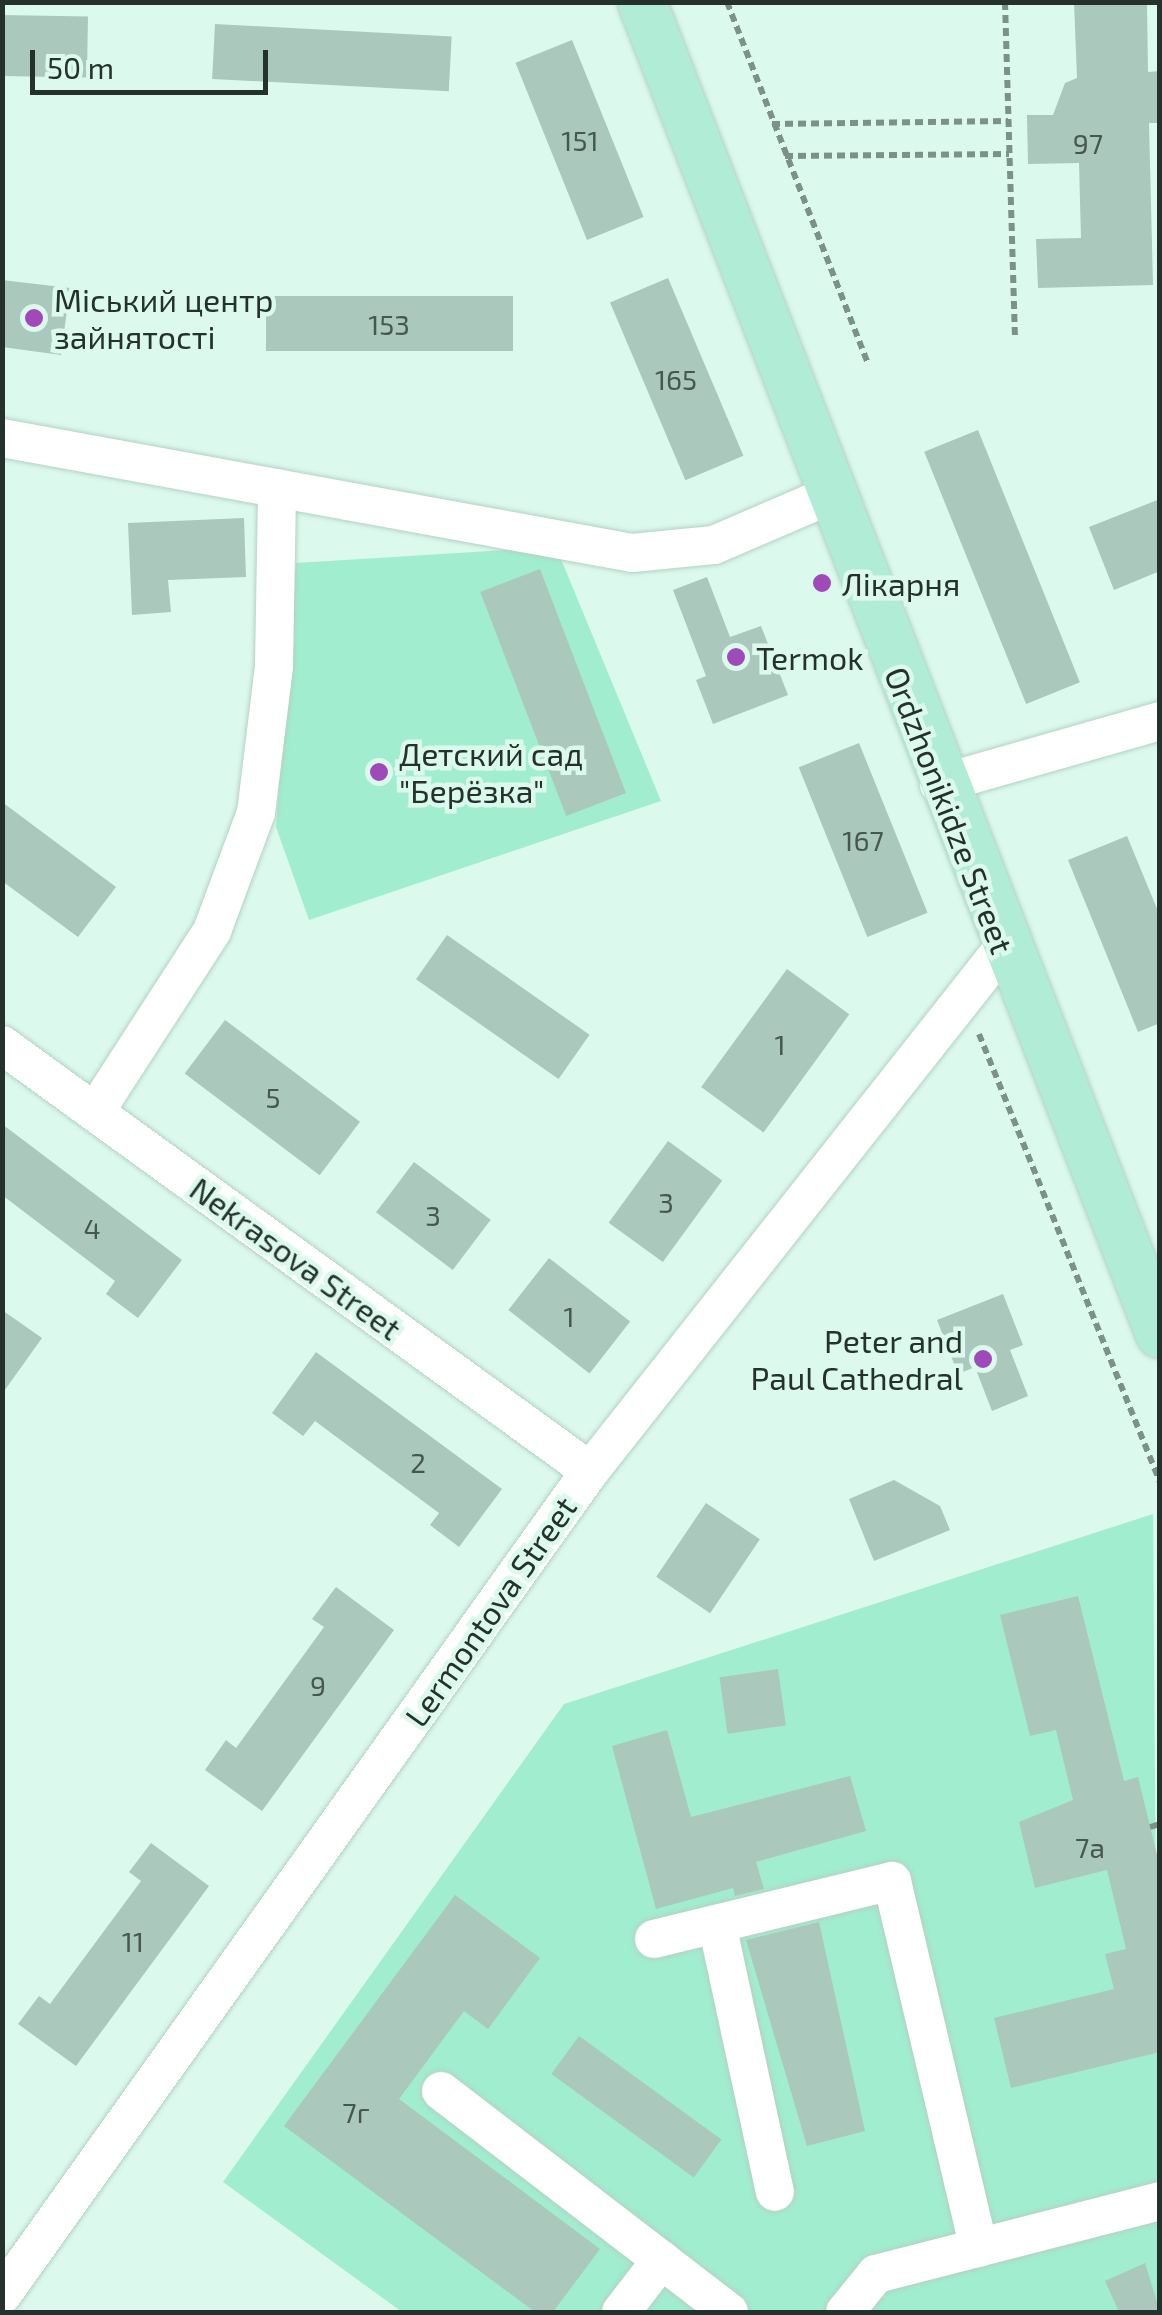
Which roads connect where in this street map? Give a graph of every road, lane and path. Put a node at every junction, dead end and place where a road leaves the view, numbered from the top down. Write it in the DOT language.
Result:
graph roads {
  1 [pos="642,2"];
  2 [pos="727,2"];
  3 [pos="1005,2"];
  4 [pos="1008,121"];
  5 [pos="772,124"];
  6 [pos="1009,154"];
  7 [pos="785,156"];
  8 [pos="1015,340"];
  9 [pos="868,363"];
  10 [pos="2,438"];
  11 [pos="277,488"];
  12 [pos="828,496"];
  13 [pos="1160,721"];
  14 [pos="939,784"];
  15 [pos="1004,947"];
  16 [pos="964,998"];
  17 [pos="2,1046"];
  18 [pos="95,1112"];
  19 [pos="1160,1334"];
  20 [pos="590,1470"];
  21 [pos="1160,1483"];
  22 [pos="1160,1824"];
  23 [pos="1150,1826"];
  24 [pos="717,1924"];
  25 [pos="654,1939"];
  26 [pos="441,2091"];
  27 [pos="775,2192"];
  28 [pos="1160,2201"];
  29 [pos="979,2248"];
  30 [pos="661,2260"];
  31 [pos="2,2295"];
  32 [pos="621,2312"];
  33 [pos="729,2312"];
  34 [pos="845,2312"];
  1 -- 12 [label="main road, Ordzhonikidze Street"];
  2 -- 5 [label="path"];
  3 -- 4 [label="path"];
  4 -- 5 [label="path"];
  4 -- 6 [label="path"];
  5 -- 7 [label="path"];
  6 -- 7 [label="path"];
  6 -- 8 [label="path"];
  7 -- 9 [label="path"];
  10 -- 11 [label="street"];
  11 -- 12 [label="street"];
  11 -- 18 [label="street"];
  12 -- 14 [label="main road, Ordzhonikidze Street"];
  13 -- 14 [label="street"];
  14 -- 15 [label="main road, Ordzhonikidze Street"];
  15 -- 16 [label="street, Lermontova Street"];
  15 -- 19 [label="main road, Ordzhonikidze Street"];
  16 -- 20 [label="street, Lermontova Street"];
  16 -- 21 [label="path"];
  17 -- 18 [label="street, Nekrasova Street"];
  18 -- 20 [label="street, Nekrasova Street"];
  20 -- 31 [label="street, Lermontova Street"];
  22 -- 23 [label="path"];
  24 -- 25 [label="street"];
  24 -- 27 [label="street"];
  24 -- 29 [label="street"];
  26 -- 30 [label="street"];
  28 -- 29 [label="street"];
  29 -- 34 [label="street"];
  30 -- 32 [label="street"];
  30 -- 33 [label="street"];
}
